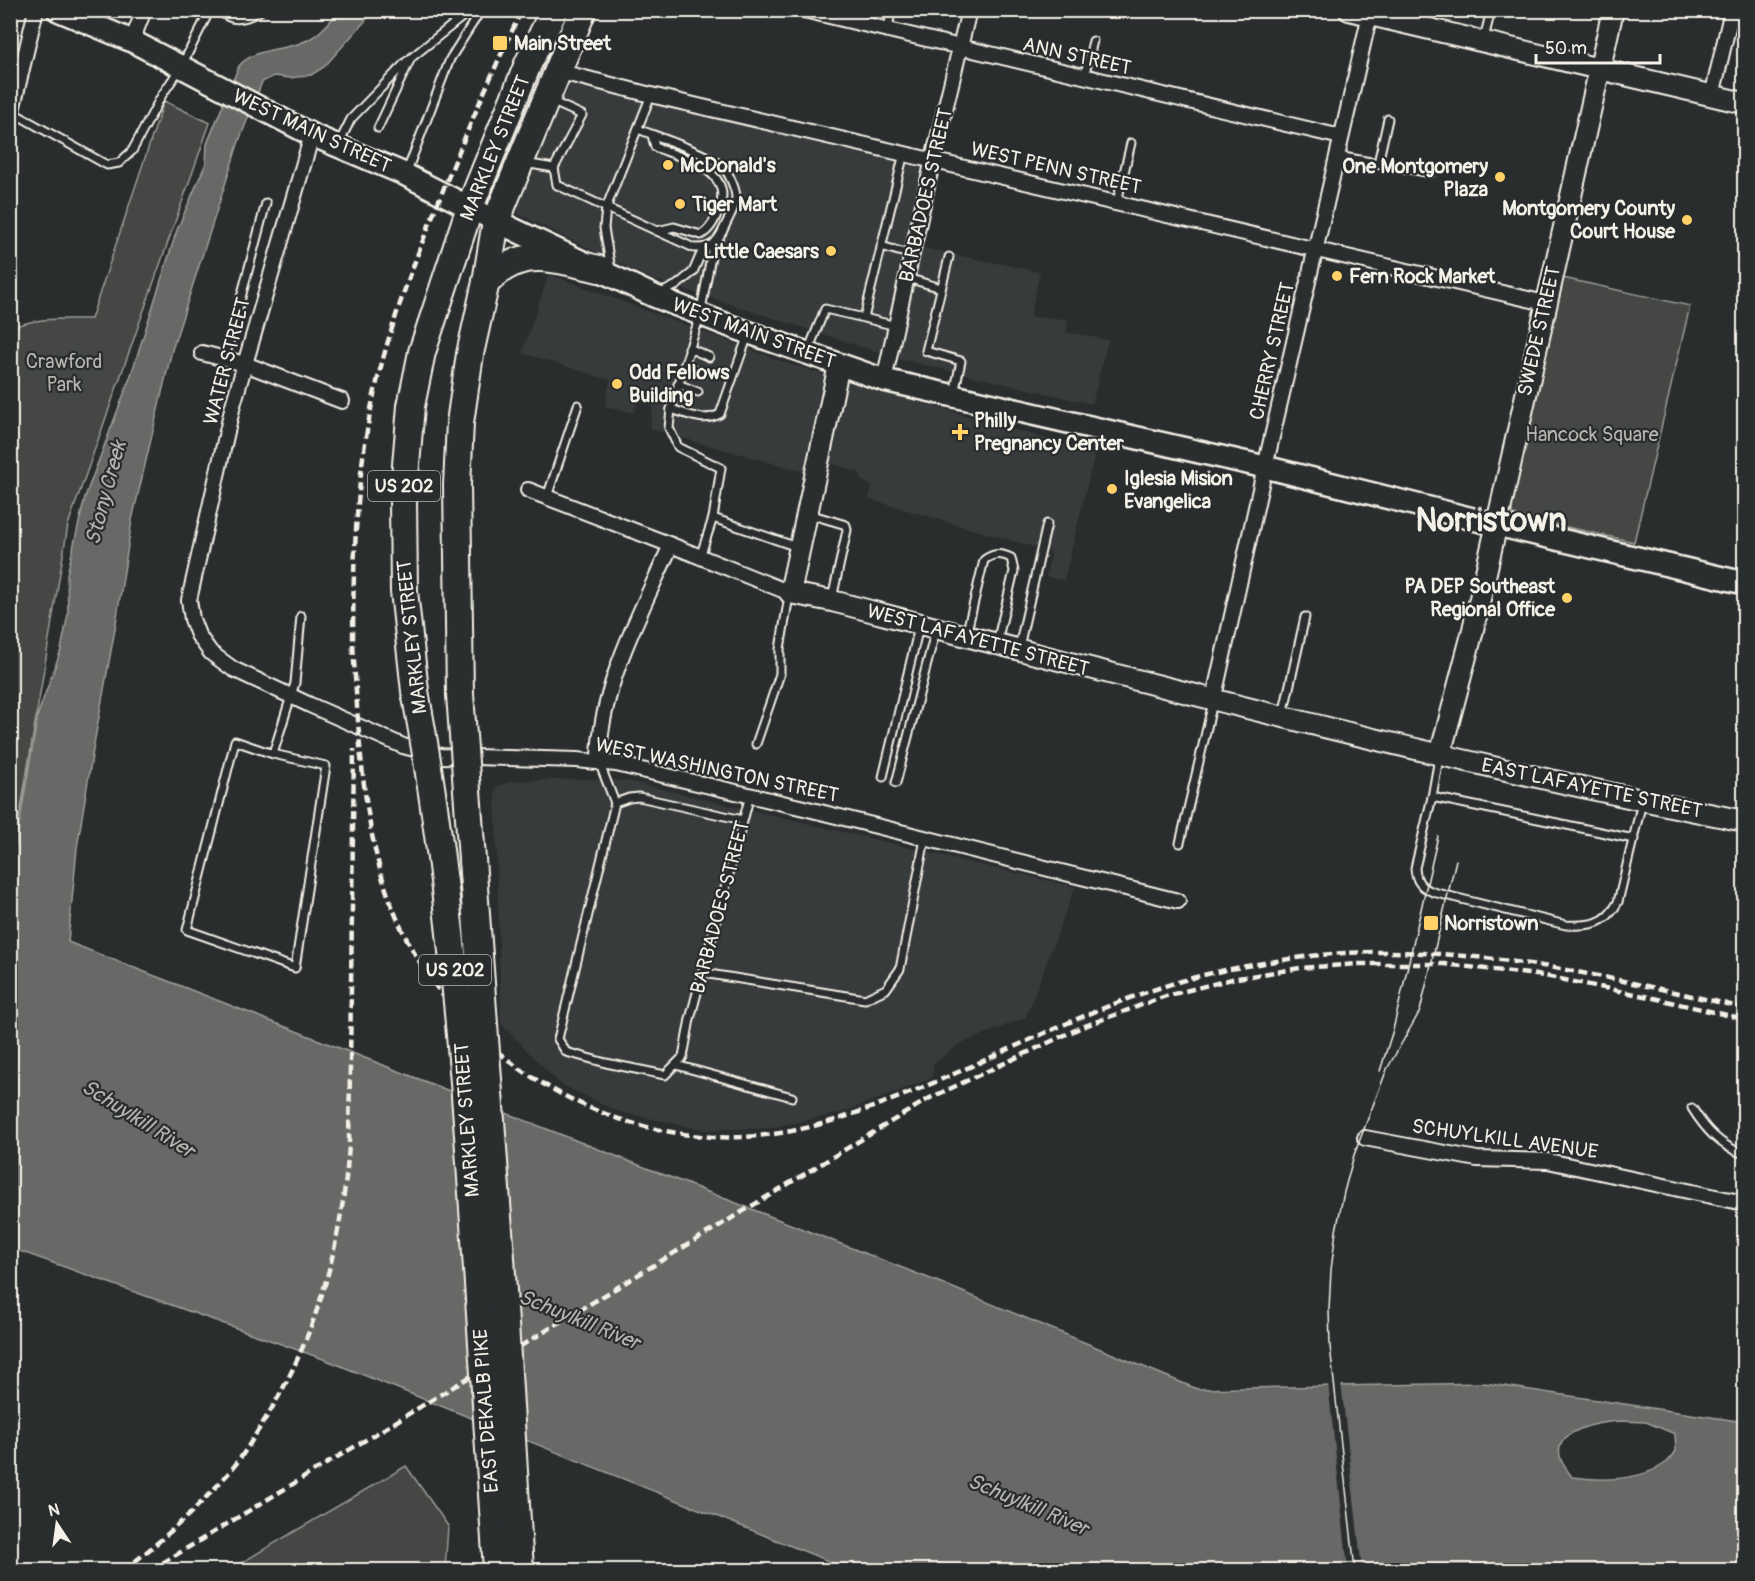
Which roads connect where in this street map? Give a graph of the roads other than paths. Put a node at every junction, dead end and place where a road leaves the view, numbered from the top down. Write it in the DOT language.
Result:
graph roads {
  1 [pos="36,10"];
  2 [pos="58,10"];
  3 [pos="144,10"];
  4 [pos="210,10"];
  5 [pos="219,10"];
  6 [pos="262,10"];
  7 [pos="471,10"];
  8 [pos="481,10"];
  9 [pos="554,10"];
  10 [pos="583,10"];
  11 [pos="804,10"];
  12 [pos="891,10"];
  13 [pos="969,10"];
  14 [pos="1349,10"];
  15 [pos="1491,10"];
  16 [pos="1613,10"];
  17 [pos="1732,10"];
  18 [pos="1371,13"];
  19 [pos="888,31"];
  20 [pos="132,41"];
  21 [pos="1093,41"];
  22 [pos="1484,42"];
  23 [pos="960,48"];
  24 [pos="411,58"];
  25 [pos="181,67"];
  26 [pos="1599,70"];
  27 [pos="557,71"];
  28 [pos="1084,77"];
  29 [pos="651,95"];
  30 [pos="1712,96"];
  31 [pos="546,99"];
  32 [pos="1744,103"];
  33 [pos="11,116"];
  34 [pos="1388,119"];
  35 [pos="378,128"];
  36 [pos="638,129"];
  37 [pos="304,130"];
  38 [pos="652,135"];
  39 [pos="1341,137"];
  40 [pos="1131,143"];
  41 [pos="338,145"];
  42 [pos="904,153"];
  43 [pos="1338,156"];
  44 [pos="933,159"];
  45 [pos="520,163"];
  46 [pos="1378,163"];
  47 [pos="554,168"];
  48 [pos="1431,173"];
  49 [pos="405,175"];
  50 [pos="1117,202"];
  51 [pos="266,203"];
  52 [pos="470,207"];
  53 [pos="606,208"];
  54 [pos="496,221"];
  55 [pos="657,231"];
  56 [pos="712,246"];
  57 [pos="880,246"];
  58 [pos="704,249"];
  59 [pos="1315,249"];
  60 [pos="912,255"];
  61 [pos="949,257"];
  62 [pos="605,273"];
  63 [pos="907,278"];
  64 [pos="486,282"];
  65 [pos="941,288"];
  66 [pos="654,296"];
  67 [pos="1545,303"];
  68 [pos="700,315"];
  69 [pos="864,318"];
  70 [pos="896,326"];
  71 [pos="749,332"];
  72 [pos="689,348"];
  73 [pos="202,353"];
  74 [pos="807,353"];
  75 [pos="710,357"];
  76 [pos="225,358"];
  77 [pos="728,363"];
  78 [pos="245,364"];
  79 [pos="839,365"];
  80 [pos="684,366"];
  81 [pos="737,367"];
  82 [pos="703,374"];
  83 [pos="884,380"];
  84 [pos="722,381"];
  85 [pos="678,384"];
  86 [pos="730,384"];
  87 [pos="698,392"];
  88 [pos="953,396"];
  89 [pos="716,399"];
  90 [pos="342,401"];
  91 [pos="724,402"];
  92 [pos="578,405"];
  93 [pos="671,408"];
  94 [pos="1265,467"];
  95 [pos="528,490"];
  96 [pos="546,497"];
  97 [pos="808,513"];
  98 [pos="714,518"];
  99 [pos="1047,524"];
  100 [pos="1497,525"];
  101 [pos="671,545"];
  102 [pos="800,548"];
  103 [pos="700,557"];
  104 [pos="1744,583"];
  105 [pos="790,593"];
  106 [pos="189,600"];
  107 [pos="832,601"];
  108 [pos="301,616"];
  109 [pos="1305,617"];
  110 [pos="928,626"];
  111 [pos="966,636"];
  112 [pos="996,644"];
  113 [pos="1018,650"];
  114 [pos="291,696"];
  115 [pos="1213,701"];
  116 [pos="1282,718"];
  117 [pos="756,744"];
  118 [pos="273,754"];
  119 [pos="1440,755"];
  120 [pos="599,762"];
  121 [pos="883,777"];
  122 [pos="896,783"];
  123 [pos="750,795"];
  124 [pos="1432,797"];
  125 [pos="1642,801"];
  126 [pos="615,803"];
  127 [pos="743,820"];
  128 [pos="1744,821"];
  129 [pos="1634,838"];
  130 [pos="925,839"];
  131 [pos="1180,843"];
  132 [pos="1178,901"];
  133 [pos="703,973"];
  134 [pos="675,1065"];
  135 [pos="792,1097"];
  136 [pos="1692,1108"];
  137 [pos="1365,1138"];
  138 [pos="1744,1154"];
  139 [pos="1744,1203"];
  140 [pos="477,1251"];
  141 [pos="501,1258"];
  142 [pos="497,1570"];
  143 [pos="520,1570"];
  1 -- 33 [label="street"];
  2 -- 20 [label="main road, WEST MAIN STREET"];
  3 -- 20 [label="street"];
  4 -- 25 [label="lane"];
  5 -- 6 [label="lane"];
  7 -- 24 [label="lane"];
  8 -- 49 [label="lane"];
  9 -- 52 [label="highway, MARKLEY STREET / US 202"];
  10 -- 27 [label="highway, MARKLEY STREET"];
  11 -- 19 [label="street, ANN STREET"];
  12 -- 19 [label="lane"];
  13 -- 23 [label="street, BARBADOES STREET"];
  14 -- 18 [label="street"];
  15 -- 22 [label="lane"];
  16 -- 26 [label="street, SWEDE STREET"];
  17 -- 30 [label="street"];
  18 -- 22 [label="street"];
  18 -- 39 [label="street, CHERRY STREET"];
  19 -- 23 [label="street, ANN STREET"];
  20 -- 25 [label="main road, WEST MAIN STREET"];
  21 -- 28 [label="lane"];
  22 -- 26 [label="street"];
  23 -- 28 [label="street, ANN STREET"];
  23 -- 44 [label="street, BARBADOES STREET"];
  24 -- 35 [label="lane"];
  24 -- 41 [label="lane"];
  25 -- 33 [label="lane"];
  25 -- 37 [label="main road, WEST MAIN STREET"];
  26 -- 30 [label="street"];
  26 -- 67 [label="street, SWEDE STREET"];
  27 -- 29 [label="street, WEST PENN STREET"];
  27 -- 31 [label="highway, MARKLEY STREET"];
  28 -- 39 [label="street, ANN STREET"];
  29 -- 36 [label="lane"];
  29 -- 42 [label="street, WEST PENN STREET"];
  30 -- 32 [label="street"];
  31 -- 45 [label="highway, MARKLEY STREET"];
  31 -- 47 [label="lane"];
  34 -- 46 [label="lane"];
  36 -- 38 [label="lane"];
  36 -- 53 [label="lane"];
  37 -- 41 [label="main road, WEST MAIN STREET"];
  37 -- 78 [label="street, WATER STREET"];
  38 -- 55 [label="lane"];
  38 -- 56 [label="lane"];
  39 -- 43 [label="street, CHERRY STREET"];
  40 -- 50 [label="lane"];
  41 -- 49 [label="main road, WEST MAIN STREET"];
  42 -- 44 [label="street, WEST PENN STREET"];
  42 -- 57 [label="lane"];
  43 -- 46 [label="lane"];
  43 -- 59 [label="street, CHERRY STREET"];
  44 -- 50 [label="street, WEST PENN STREET"];
  44 -- 60 [label="street, BARBADOES STREET"];
  45 -- 47 [label="lane"];
  45 -- 54 [label="highway, MARKLEY STREET"];
  46 -- 48 [label="lane"];
  47 -- 53 [label="lane"];
  49 -- 52 [label="main road, WEST MAIN STREET"];
  50 -- 59 [label="street, WEST PENN STREET"];
  51 -- 76 [label="lane"];
  52 -- 54 [label="main road, WEST MAIN STREET"];
  52 -- 140 [label="highway, MARKLEY STREET / US 202, bridge"];
  53 -- 55 [label="lane"];
  53 -- 62 [label="lane"];
  54 -- 62 [label="main road, WEST MAIN STREET"];
  54 -- 64 [label="highway, MARKLEY STREET"];
  55 -- 58 [label="lane"];
  56 -- 58 [label="lane"];
  56 -- 68 [label="lane"];
  57 -- 60 [label="lane"];
  57 -- 69 [label="lane"];
  58 -- 66 [label="lane"];
  59 -- 67 [label="street, WEST PENN STREET"];
  59 -- 94 [label="street, CHERRY STREET"];
  60 -- 63 [label="street, BARBADOES STREET"];
  61 -- 65 [label="lane"];
  62 -- 64 [label="highway"];
  62 -- 66 [label="main road, WEST MAIN STREET"];
  63 -- 65 [label="lane"];
  63 -- 70 [label="street, BARBADOES STREET"];
  64 -- 141 [label="highway, MARKLEY STREET, bridge"];
  65 -- 88 [label="lane"];
  66 -- 68 [label="main road, WEST MAIN STREET"];
  67 -- 100 [label="street, SWEDE STREET"];
  68 -- 71 [label="main road, WEST MAIN STREET"];
  68 -- 72 [label="lane"];
  69 -- 70 [label="lane"];
  69 -- 74 [label="lane"];
  70 -- 83 [label="street, BARBADOES STREET"];
  71 -- 74 [label="main road, WEST MAIN STREET"];
  71 -- 81 [label="lane"];
  72 -- 75 [label="lane"];
  72 -- 80 [label="lane"];
  73 -- 76 [label="street"];
  74 -- 79 [label="main road, WEST MAIN STREET"];
  76 -- 78 [label="street"];
  77 -- 81 [label="lane"];
  78 -- 90 [label="street"];
  78 -- 106 [label="street, WATER STREET"];
  79 -- 83 [label="main road, WEST MAIN STREET"];
  79 -- 97 [label="street"];
  80 -- 82 [label="lane"];
  80 -- 85 [label="lane"];
  81 -- 86 [label="lane"];
  83 -- 88 [label="main road, WEST MAIN STREET"];
  84 -- 86 [label="lane"];
  85 -- 87 [label="lane"];
  85 -- 93 [label="lane"];
  86 -- 91 [label="lane"];
  88 -- 94 [label="main road, WEST MAIN STREET"];
  89 -- 91 [label="lane"];
  91 -- 93 [label="lane"];
  92 -- 96 [label="lane"];
  93 -- 98 [label="lane"];
  94 -- 100 [label="main road, WEST MAIN STREET"];
  94 -- 115 [label="street, CHERRY STREET"];
  95 -- 96 [label="street, WEST LAFAYETTE STREET"];
  96 -- 101 [label="street, WEST LAFAYETTE STREET"];
  97 -- 102 [label="street"];
  97 -- 107 [label="lane"];
  98 -- 102 [label="lane"];
  98 -- 103 [label="lane"];
  99 -- 113 [label="lane"];
  100 -- 104 [label="main road, WEST MAIN STREET"];
  100 -- 119 [label="street, SWEDE STREET"];
  101 -- 103 [label="street, WEST LAFAYETTE STREET"];
  101 -- 120 [label="street"];
  102 -- 105 [label="street"];
  103 -- 105 [label="street, WEST LAFAYETTE STREET"];
  105 -- 107 [label="street, WEST LAFAYETTE STREET"];
  105 -- 117 [label="lane"];
  106 -- 114 [label="street, WEST WASHINGTON STREET"];
  107 -- 110 [label="street, WEST LAFAYETTE STREET"];
  108 -- 114 [label="lane"];
  109 -- 116 [label="lane"];
  110 -- 111 [label="street, WEST LAFAYETTE STREET"];
  110 -- 121 [label="lane"];
  110 -- 122 [label="lane"];
  111 -- 112 [label="street, WEST LAFAYETTE STREET"];
  111 -- 112 [label="lane"];
  112 -- 113 [label="street, WEST LAFAYETTE STREET"];
  113 -- 115 [label="street, WEST LAFAYETTE STREET"];
  114 -- 118 [label="lane"];
  114 -- 120 [label="street, WEST WASHINGTON STREET"];
  115 -- 116 [label="street, WEST LAFAYETTE STREET"];
  115 -- 131 [label="lane"];
  116 -- 119 [label="street, WEST LAFAYETTE STREET"];
  118 -- 118 [label="lane"];
  119 -- 124 [label="lane"];
  119 -- 125 [label="street, EAST LAFAYETTE STREET"];
  120 -- 123 [label="street, WEST WASHINGTON STREET"];
  120 -- 126 [label="lane"];
  123 -- 127 [label="lane, BARBADOES STREET"];
  123 -- 130 [label="street, WEST WASHINGTON STREET"];
  124 -- 129 [label="lane"];
  124 -- 129 [label="lane"];
  125 -- 128 [label="street, EAST LAFAYETTE STREET"];
  125 -- 129 [label="lane"];
  126 -- 127 [label="lane"];
  126 -- 134 [label="lane"];
  127 -- 133 [label="lane, BARBADOES STREET"];
  130 -- 132 [label="street, WEST WASHINGTON STREET"];
  130 -- 133 [label="lane"];
  133 -- 134 [label="lane, BARBADOES STREET"];
  134 -- 135 [label="lane"];
  136 -- 138 [label="lane"];
  137 -- 139 [label="street, SCHUYLKILL AVENUE"];
  140 -- 142 [label="highway, EAST DEKALB PIKE / US 202, bridge"];
  141 -- 143 [label="highway, EAST DEKALB PIKE, bridge"];
}
